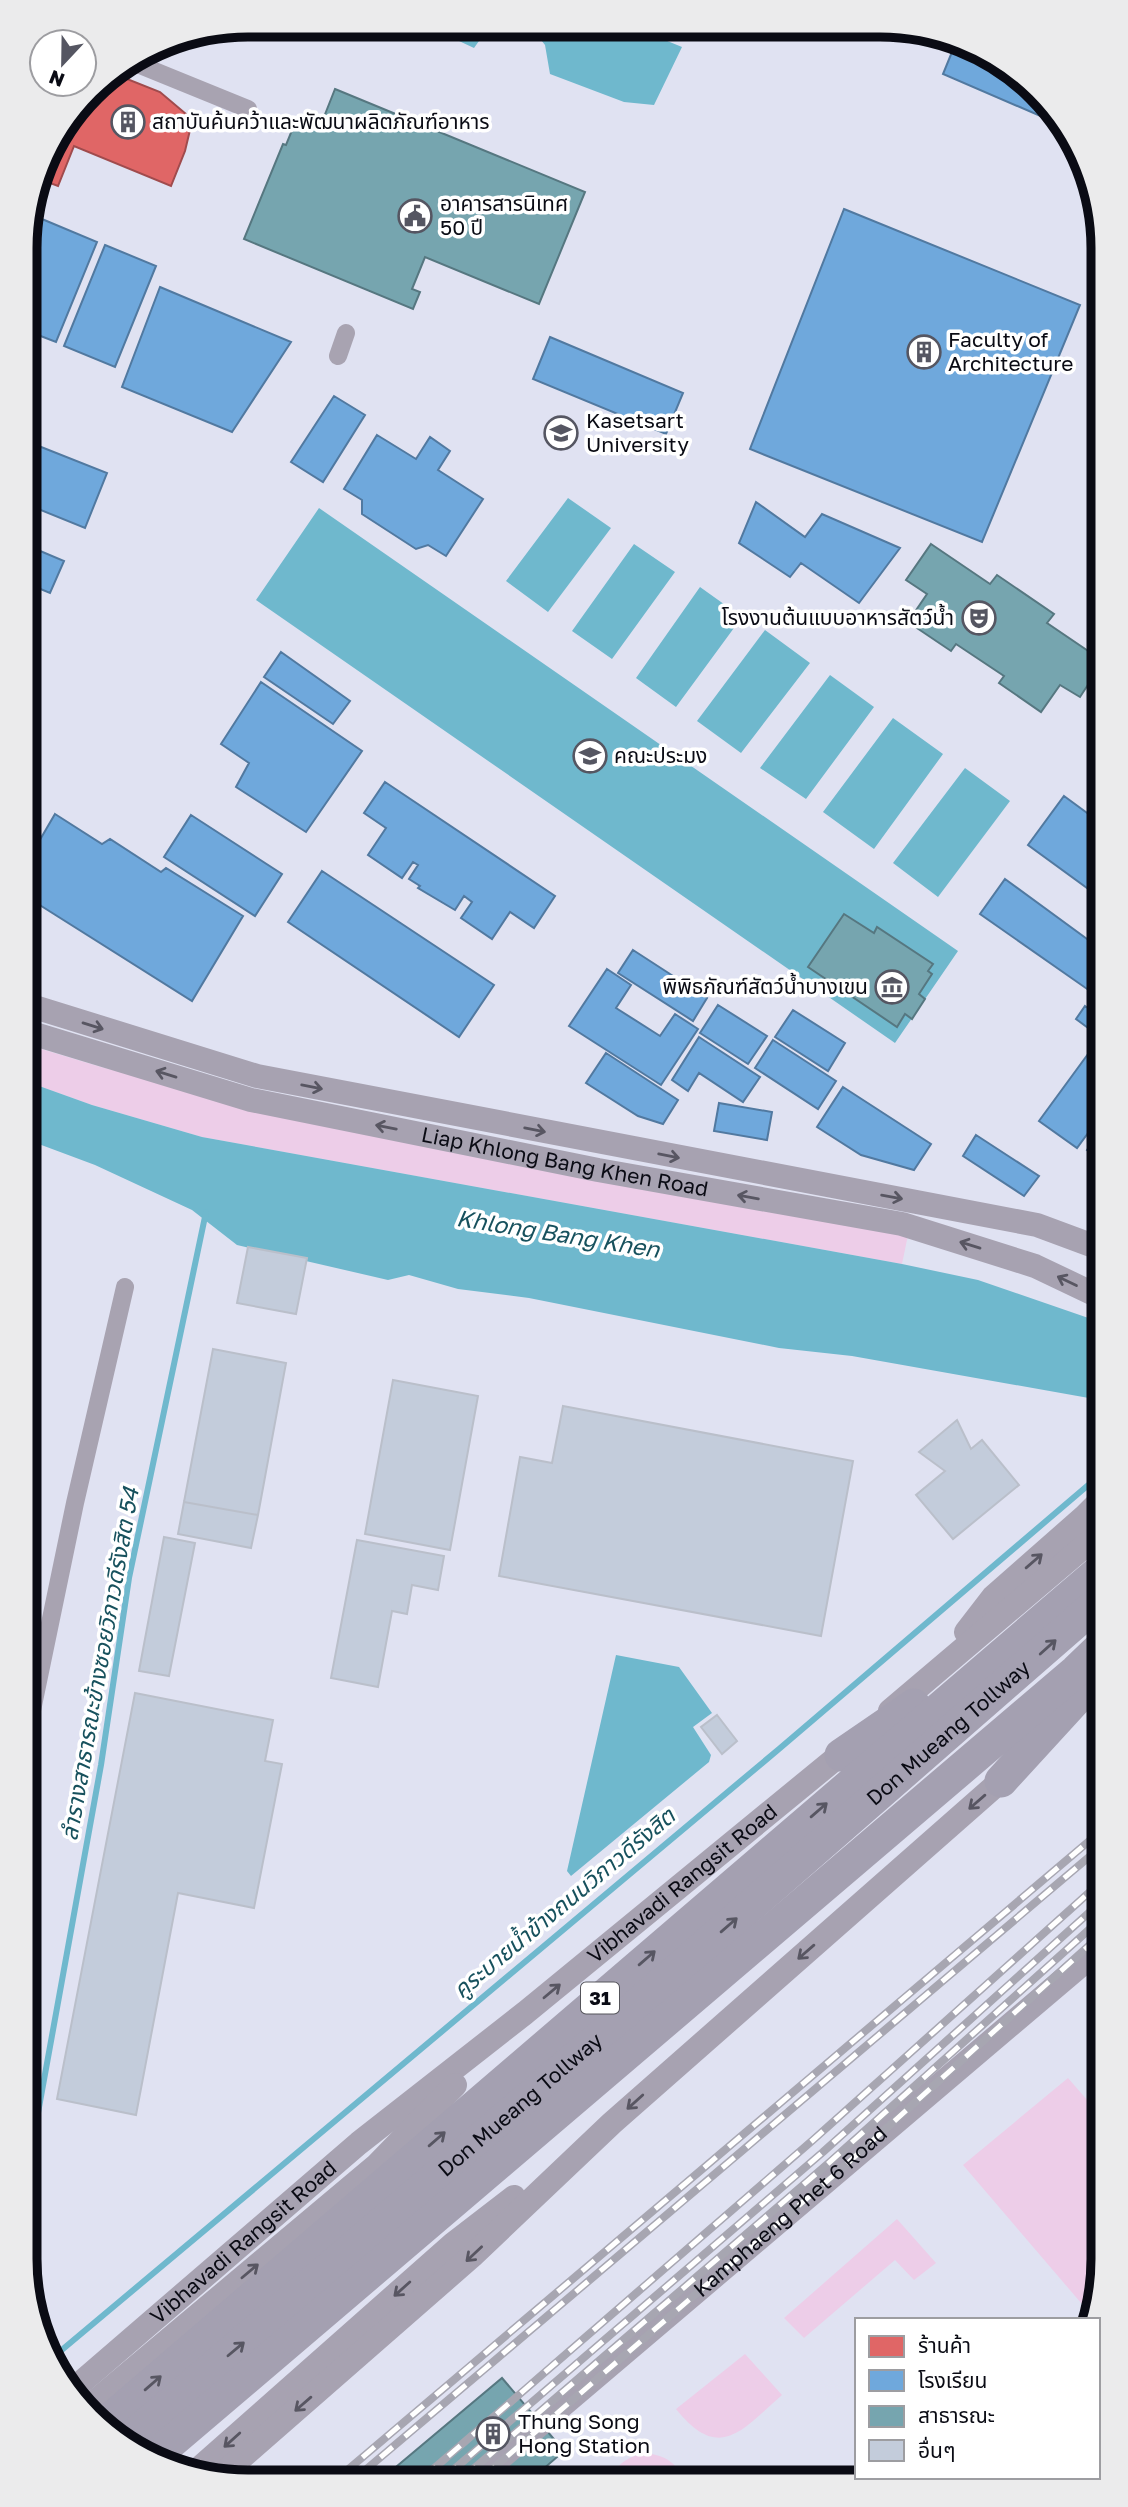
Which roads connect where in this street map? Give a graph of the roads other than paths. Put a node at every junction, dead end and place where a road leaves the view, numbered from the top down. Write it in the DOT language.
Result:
graph roads {
  1 [pos="141,65"];
  2 [pos="248,109"];
  3 [pos="346,333"];
  4 [pos="338,356"];
  5 [pos="37,1008"];
  6 [pos="37,1035"];
  7 [pos="1091,1245"];
  8 [pos="125,1287"];
  9 [pos="1091,1293"];
  10 [pos="1091,1520"];
  11 [pos="1091,1578"];
  12 [pos="1091,1609"];
  13 [pos="1042,1620"];
  14 [pos="1091,1657"];
  15 [pos="1091,1675"];
  16 [pos="1091,1683"];
  17 [pos="37,1686"];
  18 [pos="1091,1700"];
  19 [pos="841,1755"];
  20 [pos="1001,1781"];
  21 [pos="1091,1956"];
  22 [pos="525,2013"];
  23 [pos="612,2123"];
  24 [pos="78,2385"];
  25 [pos="94,2403"];
  26 [pos="110,2419"];
  27 [pos="132,2436"];
  28 [pos="160,2451"];
  29 [pos="176,2458"];
  30 [pos="203,2465"];
  31 [pos="229,2469"];
  32 [pos="486,2470"];
  1 -- 2 [label="street"];
  3 -- 4 [label="street"];
  5 -- 7 [label="main road, Liap Khlong Bang Khen Road, one-way"];
  9 -- 6 [label="main road, Liap Khlong Bang Khen Road, one-way"];
  8 -- 17 [label="street"];
  19 -- 10 [label="main road, Vibhavadi Rangsit Road / 31, one-way"];
  11 -- 13 [label="highway, Vibhavadi Rangsit Road / 31"];
  27 -- 12 [label="highway, Don Mueang Tollway / 31, one-way"];
  13 -- 19 [label="highway"];
  26 -- 13 [label="highway, Vibhavadi Rangsit Road / 31, one-way"];
  14 -- 28 [label="highway, Don Mueang Tollway"];
  15 -- 29 [label="highway"];
  16 -- 20 [label="highway"];
  18 -- 20 [label="main road"];
  22 -- 19 [label="main road, Vibhavadi Rangsit Road / 31, one-way"];
  20 -- 23 [label="main road, one-way"];
  21 -- 32 [label="main road, Kamphaeng Phet 6 Road"];
  22 -- 24 [label="main road, Vibhavadi Rangsit Road / 31"];
  25 -- 22 [label="main road, one-way"];
  23 -- 30 [label="main road, one-way"];
  23 -- 31 [label="main road, one-way"];
}
